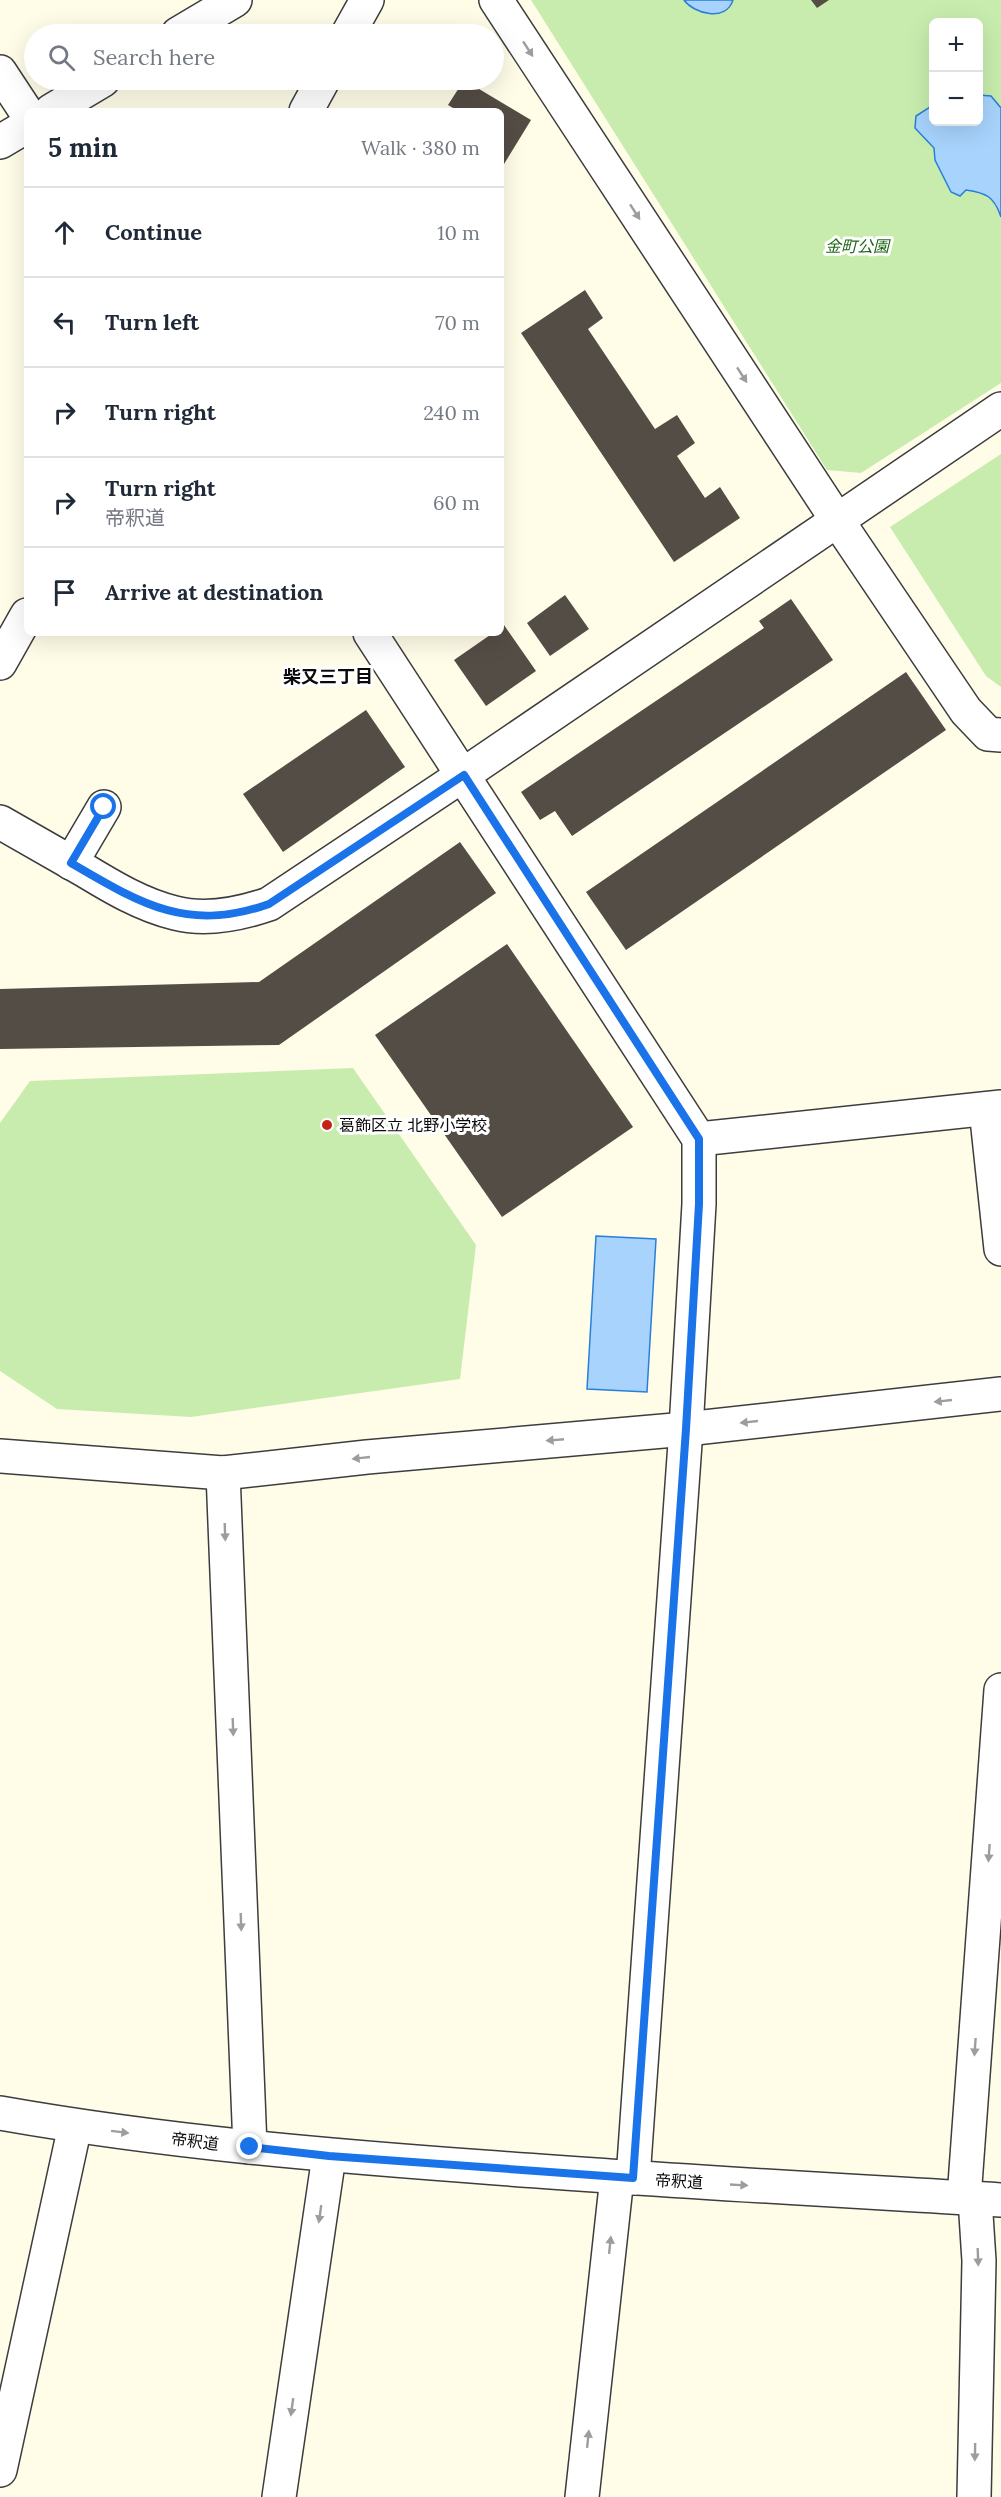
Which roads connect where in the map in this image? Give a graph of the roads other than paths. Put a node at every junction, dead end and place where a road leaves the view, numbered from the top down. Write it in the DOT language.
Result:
graph roads {
  1 [pos="235,0"];
  2 [pos="367,0"];
  3 [pos="496,0"];
  4 [pos="195,24"];
  5 [pos="354,24"];
  6 [pos="0,72"];
  7 [pos="86,90"];
  8 [pos="318,90"];
  9 [pos="24,108"];
  10 [pos="56,108"];
  11 [pos="308,108"];
  12 [pos="24,128"];
  13 [pos="0,142"];
  14 [pos="1001,409"];
  15 [pos="837,520"];
  16 [pos="24,620"];
  17 [pos="372,636"];
  18 [pos="0,663"];
  19 [pos="997,740"];
  20 [pos="464,775"];
  21 [pos="104,807"];
  22 [pos="0,822"];
  23 [pos="71,863"];
  24 [pos="993,1108"];
  25 [pos="699,1139"];
  26 [pos="1001,1249"];
  27 [pos="1001,1394"];
  28 [pos="686,1429"];
  29 [pos="0,1456"];
  30 [pos="223,1473"];
  31 [pos="1001,1690"];
  32 [pos="0,2113"];
  33 [pos="75,2126"];
  34 [pos="250,2147"];
  35 [pos="329,2156"];
  36 [pos="625,2178"];
  37 [pos="980,2199"];
  38 [pos="0,2470"];
  39 [pos="279,2497"];
  40 [pos="582,2497"];
  41 [pos="974,2497"];
  1 -- 4 [label="street"];
  2 -- 5 [label="street"];
  3 -- 15 [label="street, one-way"];
  6 -- 9 [label="street"];
  7 -- 10 [label="street"];
  8 -- 11 [label="street"];
  12 -- 13 [label="street"];
  14 -- 15 [label="street"];
  15 -- 19 [label="street"];
  15 -- 20 [label="street"];
  16 -- 18 [label="street"];
  17 -- 20 [label="street"];
  20 -- 23 [label="street"];
  20 -- 25 [label="street"];
  21 -- 23 [label="street"];
  22 -- 23 [label="street"];
  24 -- 25 [label="street"];
  24 -- 26 [label="street"];
  25 -- 28 [label="street"];
  27 -- 28 [label="street, one-way"];
  28 -- 30 [label="street, one-way"];
  28 -- 36 [label="street"];
  29 -- 30 [label="street"];
  30 -- 34 [label="street, one-way"];
  31 -- 37 [label="street, one-way"];
  32 -- 33 [label="street, 帝釈道"];
  33 -- 34 [label="street, 帝釈道, one-way"];
  33 -- 38 [label="street"];
  34 -- 35 [label="street, 帝釈道"];
  35 -- 36 [label="street, 帝釈道"];
  35 -- 39 [label="street, one-way"];
  36 -- 37 [label="street, 帝釈道, one-way"];
  40 -- 36 [label="street, one-way"];
  37 -- 41 [label="street, one-way"];
}
